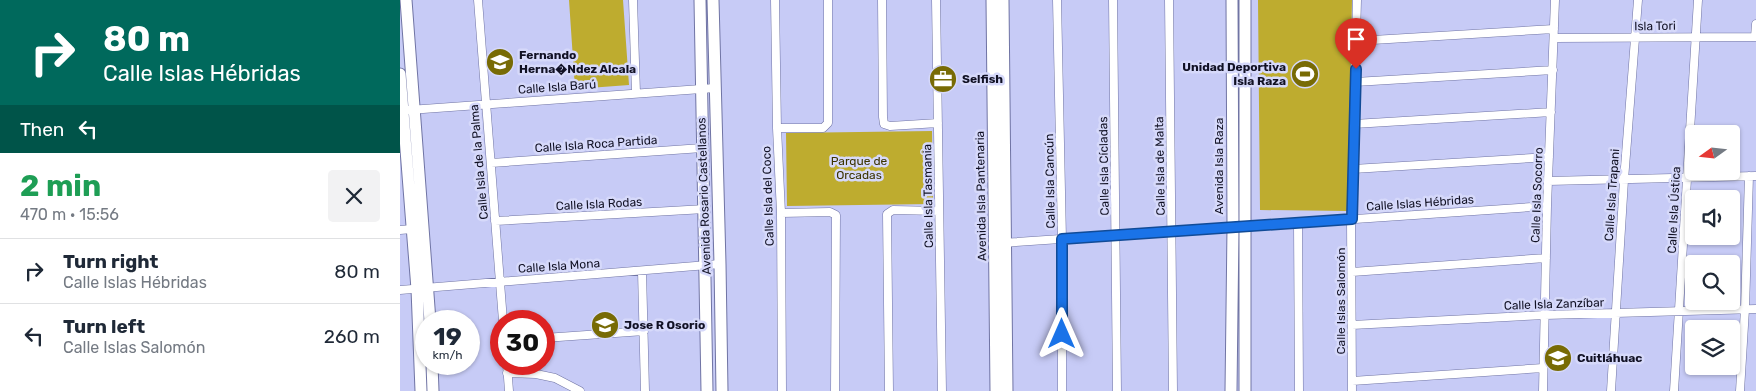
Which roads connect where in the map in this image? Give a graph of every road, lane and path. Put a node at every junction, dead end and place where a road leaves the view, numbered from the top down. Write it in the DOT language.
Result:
graph roads {
  1 [pos="406,0"];
  2 [pos="478,0"];
  3 [pos="633,0"];
  4 [pos="700,0"];
  5 [pos="713,0"];
  6 [pos="775,0"];
  7 [pos="828,0"];
  8 [pos="882,0"];
  9 [pos="936,0"];
  10 [pos="992,0"];
  11 [pos="1003,0"];
  12 [pos="1057,0"];
  13 [pos="1113,0"];
  14 [pos="1169,0"];
  15 [pos="1232,0"];
  16 [pos="1244,0"];
  17 [pos="1357,0"];
  18 [pos="1556,0"];
  19 [pos="1638,0"];
  20 [pos="1698,0"];
  21 [pos="1756,24"];
  22 [pos="1554,29"];
  23 [pos="1695,36"];
  24 [pos="1756,37"];
  25 [pos="1554,38"];
  26 [pos="1635,38"];
  27 [pos="1356,41"];
  28 [pos="1553,70"];
  29 [pos="400,74"];
  30 [pos="1355,82"];
  31 [pos="715,88"];
  32 [pos="701,90"];
  33 [pos="636,93"];
  34 [pos="486,104"];
  35 [pos="406,110"];
  36 [pos="1551,112"];
  37 [pos="938,123"];
  38 [pos="1354,124"];
  39 [pos="1690,125"];
  40 [pos="777,128"];
  41 [pos="702,148"];
  42 [pos="1549,157"];
  43 [pos="491,163"];
  44 [pos="1353,169"];
  45 [pos="404,171"];
  46 [pos="1740,176"];
  47 [pos="1753,176"];
  48 [pos="1685,178"];
  49 [pos="1624,180"];
  50 [pos="1687,180"];
  51 [pos="1548,181"];
  52 [pos="1547,206"];
  53 [pos="705,208"];
  54 [pos="939,211"];
  55 [pos="781,213"];
  56 [pos="1352,219"];
  57 [pos="495,221"];
  58 [pos="1298,223"];
  59 [pos="1245,227"];
  60 [pos="1233,228"];
  61 [pos="412,229"];
  62 [pos="400,230"];
  63 [pos="1172,232"];
  64 [pos="1116,236"];
  65 [pos="1062,239"];
  66 [pos="1001,243"];
  67 [pos="1546,258"];
  68 [pos="720,264"];
  69 [pos="705,266"];
  70 [pos="642,271"];
  71 [pos="1352,272"];
  72 [pos="500,282"];
  73 [pos="422,288"];
  74 [pos="400,290"];
  75 [pos="1756,308"];
  76 [pos="1745,309"];
  77 [pos="427,310"];
  78 [pos="502,310"];
  79 [pos="1680,312"];
  80 [pos="1616,313"];
  81 [pos="1545,315"];
  82 [pos="1352,325"];
  83 [pos="644,331"];
  84 [pos="555,337"];
  85 [pos="1543,368"];
  86 [pos="432,375"];
  87 [pos="507,375"];
  88 [pos="541,375"];
  89 [pos="1352,381"];
  90 [pos="421,391"];
  91 [pos="433,391"];
  92 [pos="509,391"];
  93 [pos="580,391"];
  94 [pos="645,391"];
  95 [pos="707,391"];
  96 [pos="722,391"];
  97 [pos="782,391"];
  98 [pos="835,391"];
  99 [pos="889,391"];
  100 [pos="942,391"];
  101 [pos="996,391"];
  102 [pos="1007,391"];
  103 [pos="1062,391"];
  104 [pos="1117,391"];
  105 [pos="1172,391"];
  106 [pos="1231,391"];
  107 [pos="1245,391"];
  108 [pos="1299,391"];
  109 [pos="1352,391"];
  110 [pos="1544,391"];
  111 [pos="1611,391"];
  112 [pos="1674,391"];
  113 [pos="1740,391"];
  1 -- 35 [label="street"];
  2 -- 34 [label="street, Calle Isla de la Palma"];
  3 -- 33 [label="street"];
  4 -- 32 [label="street, Avenida Rosario Castellanos"];
  5 -- 31 [label="street, Avenida Rosario Castellanos"];
  6 -- 40 [label="street, Calle Isla del Coco"];
  7 -- 40 [label="street"];
  8 -- 37 [label="street"];
  9 -- 37 [label="street, Calle Isla Tasmania"];
  10 -- 66 [label="street, Avenida Isla Pantenaria"];
  11 -- 66 [label="street, Avenida Isla Pantenaria"];
  12 -- 65 [label="street, Calle Isla Cancún"];
  13 -- 64 [label="street, Calle Isla Cícladas"];
  14 -- 63 [label="street, Calle Isla de Malta"];
  15 -- 60 [label="street, Avenida Isla Raza"];
  16 -- 59 [label="street, Avenida Isla Raza"];
  17 -- 27 [label="street, Calle Islas Salomón"];
  18 -- 22 [label="street, Calle Isla Socorro"];
  19 -- 26 [label="street, Calle Isla Trapani"];
  20 -- 23 [label="street, Calle Isla Ústica"];
  21 -- 24 [label="street"];
  22 -- 25 [label="street, Calle Isla Socorro"];
  22 -- 27 [label="street"];
  23 -- 24 [label="street, Isla Tori"];
  23 -- 26 [label="street, Isla Tori"];
  23 -- 39 [label="street, Calle Isla Ústica"];
  25 -- 26 [label="street, Isla Tori"];
  25 -- 28 [label="street, Calle Isla Socorro"];
  26 -- 49 [label="street, Calle Isla Trapani"];
  27 -- 30 [label="street, Calle Islas Salomón"];
  28 -- 30 [label="street"];
  28 -- 36 [label="street, Calle Isla Socorro"];
  29 -- 35 [label="street"];
  30 -- 38 [label="street, Calle Islas Salomón"];
  31 -- 32 [label="street, Calle Isla Barú"];
  31 -- 68 [label="street, Avenida Rosario Castellanos"];
  32 -- 33 [label="street, Calle Isla Barú"];
  32 -- 41 [label="street, Avenida Rosario Castellanos"];
  33 -- 34 [label="street, Calle Isla Barú"];
  34 -- 35 [label="street, Calle Isla Barú"];
  34 -- 43 [label="street, Calle Isla de la Palma"];
  35 -- 45 [label="street"];
  35 -- 73 [label="street"];
  36 -- 38 [label="street"];
  36 -- 42 [label="street, Calle Isla Socorro"];
  37 -- 54 [label="street, Calle Isla Tasmania"];
  38 -- 44 [label="street, Calle Islas Salomón"];
  40 -- 55 [label="street, Calle Isla del Coco"];
  41 -- 43 [label="street, Calle Isla Roca Partida"];
  41 -- 53 [label="street, Avenida Rosario Castellanos"];
  42 -- 44 [label="street"];
  42 -- 51 [label="street, Calle Isla Socorro"];
  43 -- 57 [label="street, Calle Isla de la Palma"];
  44 -- 56 [label="street, Calle Islas Salomón"];
  45 -- 61 [label="street"];
  46 -- 47 [label="street"];
  47 -- 76 [label="street"];
  48 -- 49 [label="street"];
  49 -- 51 [label="street"];
  49 -- 80 [label="street, Calle Isla Trapani"];
  50 -- 79 [label="street, Calle Isla Ústica"];
  51 -- 52 [label="street, Calle Isla Socorro"];
  52 -- 56 [label="street, Calle Islas Hébridas"];
  52 -- 67 [label="street, Calle Isla Socorro"];
  53 -- 57 [label="street, Calle Isla Rodas"];
  53 -- 69 [label="street, Avenida Rosario Castellanos"];
  54 -- 99 [label="street"];
  54 -- 100 [label="street, Calle Isla Tasmania"];
  55 -- 97 [label="street, Calle Isla del Coco"];
  55 -- 98 [label="street"];
  56 -- 58 [label="street, Calle Islas Hébridas"];
  56 -- 71 [label="street, Calle Islas Salomón"];
  57 -- 72 [label="street, Calle Isla de la Palma"];
  58 -- 59 [label="street, Calle Islas Hébridas"];
  58 -- 108 [label="street"];
  59 -- 60 [label="street, Calle Islas Hébridas"];
  59 -- 107 [label="street, Avenida Isla Raza"];
  60 -- 63 [label="street, Calle Islas Hébridas"];
  60 -- 106 [label="street, Avenida Isla Raza"];
  61 -- 62 [label="street"];
  61 -- 73 [label="street"];
  63 -- 64 [label="street, Calle Islas Hébridas"];
  63 -- 105 [label="street, Calle Isla de Malta"];
  64 -- 65 [label="street, Calle Islas Hébridas"];
  64 -- 104 [label="street, Calle Isla Cícladas"];
  65 -- 66 [label="street, Calle Islas Hébridas"];
  65 -- 103 [label="street, Calle Isla Cancún"];
  66 -- 101 [label="street, Avenida Isla Pantenaria"];
  66 -- 102 [label="street, Avenida Isla Pantenaria"];
  67 -- 71 [label="street"];
  67 -- 81 [label="street, Calle Isla Socorro"];
  68 -- 69 [label="street, Calle Isla Mona"];
  68 -- 96 [label="street, Avenida Rosario Castellanos"];
  69 -- 70 [label="street, Calle Isla Mona"];
  69 -- 95 [label="street, Avenida Rosario Castellanos"];
  70 -- 72 [label="street, Calle Isla Mona"];
  70 -- 83 [label="street"];
  71 -- 82 [label="street, Calle Islas Salomón"];
  72 -- 73 [label="street, Calle Isla Mona"];
  72 -- 78 [label="street, Calle Isla de la Palma"];
  73 -- 74 [label="street, Calle Isla Mona"];
  73 -- 77 [label="street"];
  73 -- 90 [label="street"];
  75 -- 76 [label="street, Calle Isla Zanzíbar"];
  76 -- 79 [label="street, Calle Isla Zanzíbar"];
  76 -- 113 [label="street"];
  79 -- 80 [label="street, Calle Isla Zanzíbar"];
  79 -- 112 [label="street, Calle Isla Ústica"];
  80 -- 81 [label="street, Calle Isla Zanzíbar"];
  80 -- 111 [label="street, Calle Isla Trapani"];
  81 -- 82 [label="street, Calle Isla Zanzíbar"];
  81 -- 85 [label="street, Calle Isla Socorro"];
  82 -- 89 [label="street, Calle Islas Salomón"];
  83 -- 84 [label="street"];
  83 -- 94 [label="street"];
  85 -- 89 [label="street"];
  85 -- 110 [label="street, Calle Isla Socorro"];
  86 -- 91 [label="street"];
  87 -- 92 [label="street"];
  88 -- 93 [label="street"];
  89 -- 109 [label="street, Calle Islas Salomón"];
}
